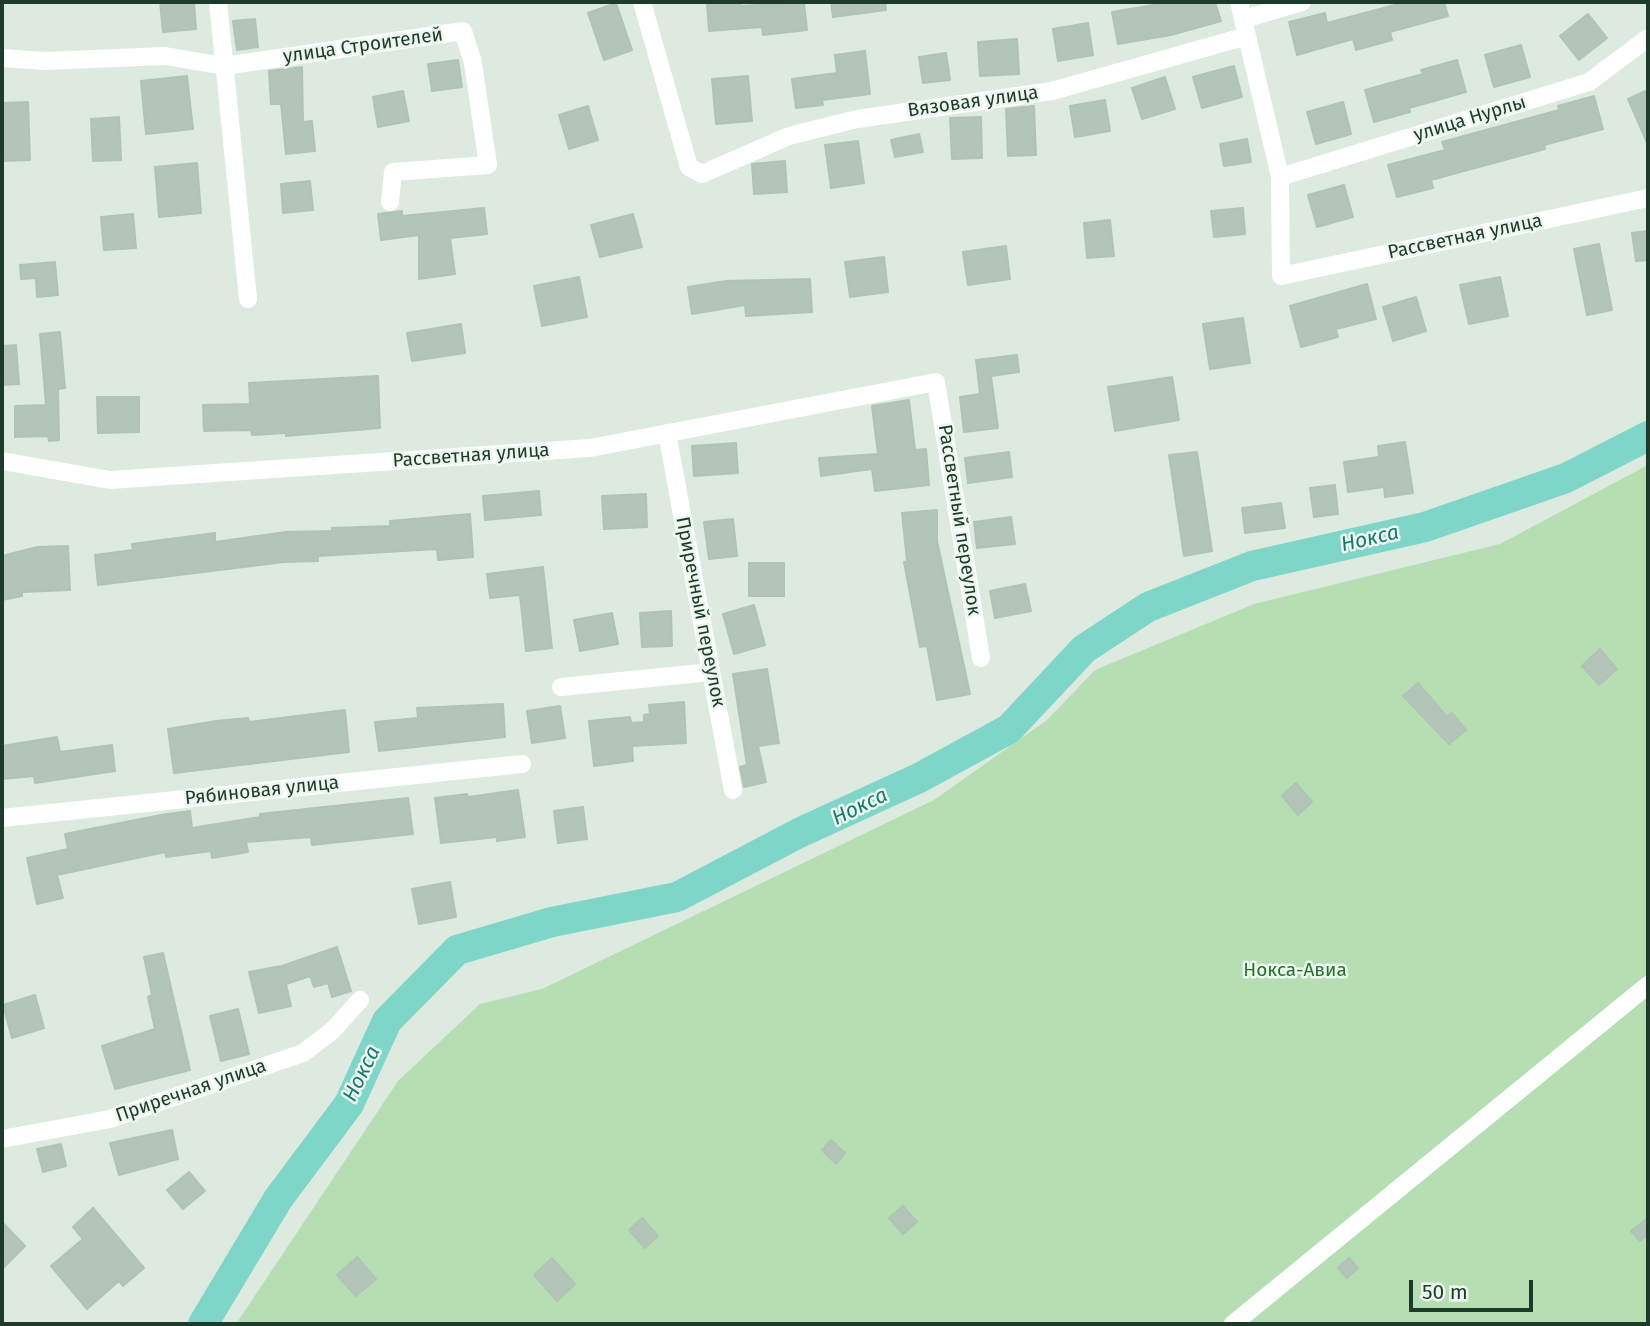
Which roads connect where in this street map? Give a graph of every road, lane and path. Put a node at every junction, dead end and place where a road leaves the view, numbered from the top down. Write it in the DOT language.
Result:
graph roads {
  1 [pos="218,2"];
  2 [pos="642,2"];
  3 [pos="1302,2"];
  4 [pos="1243,19"];
  5 [pos="1648,38"];
  6 [pos="2,58"];
  7 [pos="224,66"];
  8 [pos="1280,177"];
  9 [pos="1648,198"];
  10 [pos="390,202"];
  11 [pos="248,299"];
  12 [pos="936,382"];
  13 [pos="667,433"];
  14 [pos="2,461"];
  15 [pos="981,658"];
  16 [pos="711,672"];
  17 [pos="561,687"];
  18 [pos="522,764"];
  19 [pos="733,790"];
  20 [pos="2,818"];
  21 [pos="1648,985"];
  22 [pos="360,1000"];
  23 [pos="2,1139"];
  24 [pos="1233,1324"];
  1 -- 7 [label="street"];
  2 -- 4 [label="street, Вязовая улица"];
  3 -- 4 [label="street, Вязовая улица"];
  4 -- 8 [label="street"];
  5 -- 8 [label="street, улица Нурлы"];
  6 -- 7 [label="street, улица Строителей"];
  7 -- 10 [label="street, улица Строителей"];
  7 -- 11 [label="street"];
  8 -- 9 [label="street, Рассветная улица"];
  12 -- 13 [label="street, Рассветная улица"];
  12 -- 15 [label="street, Рассветный переулок"];
  13 -- 14 [label="street, Рассветная улица"];
  13 -- 16 [label="street, Приречный переулок"];
  16 -- 17 [label="street"];
  16 -- 19 [label="street, Приречный переулок"];
  18 -- 20 [label="street, Рябиновая улица"];
  21 -- 24 [label="street"];
  22 -- 23 [label="street, Приречная улица"];
}
